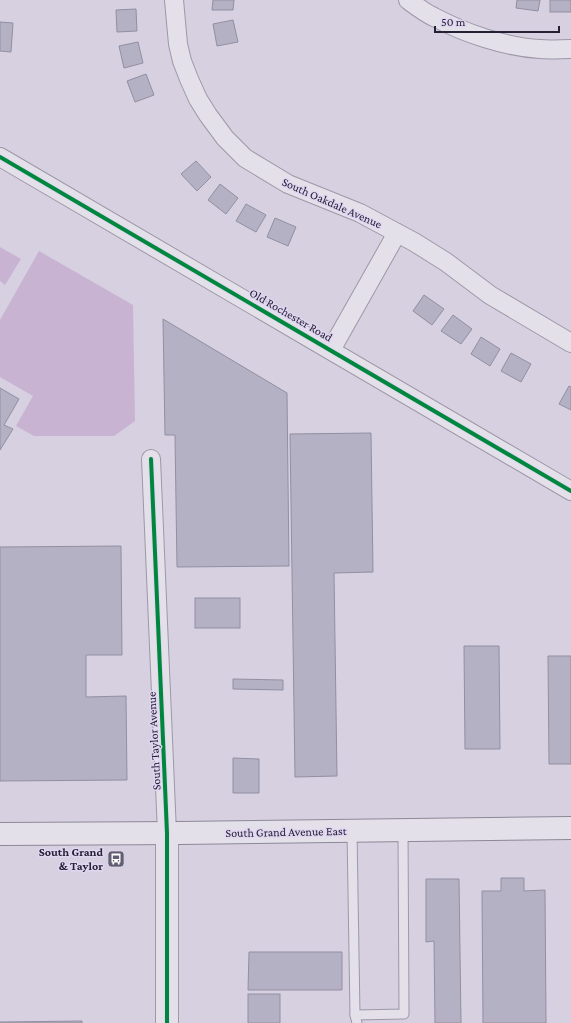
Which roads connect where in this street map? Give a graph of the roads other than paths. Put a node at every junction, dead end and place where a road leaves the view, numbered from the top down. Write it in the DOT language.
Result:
graph roads {
  1 [pos="174,0"];
  2 [pos="408,0"];
  3 [pos="571,49"];
  4 [pos="0,157"];
  5 [pos="397,233"];
  6 [pos="571,343"];
  7 [pos="331,350"];
  8 [pos="151,459"];
  9 [pos="571,491"];
  10 [pos="571,828"];
  11 [pos="403,830"];
  12 [pos="352,831"];
  13 [pos="0,834"];
  14 [pos="167,834"];
  15 [pos="356,1019"];
  16 [pos="167,1023"];
  1 -- 5 [label="street, South Oakdale Avenue"];
  2 -- 3 [label="street"];
  4 -- 7 [label="street, Old Rochester Road"];
  5 -- 6 [label="street, South Oakdale Avenue"];
  5 -- 7 [label="street"];
  7 -- 9 [label="street, Old Rochester Road"];
  8 -- 14 [label="street, South Taylor Avenue"];
  10 -- 11 [label="main road, South Grand Avenue East"];
  11 -- 12 [label="main road, South Grand Avenue East"];
  11 -- 15 [label="lane"];
  12 -- 14 [label="main road, South Grand Avenue East"];
  12 -- 15 [label="lane"];
  13 -- 14 [label="main road, South Grand Avenue East"];
  14 -- 16 [label="main road, South Taylor Avenue"];
}
